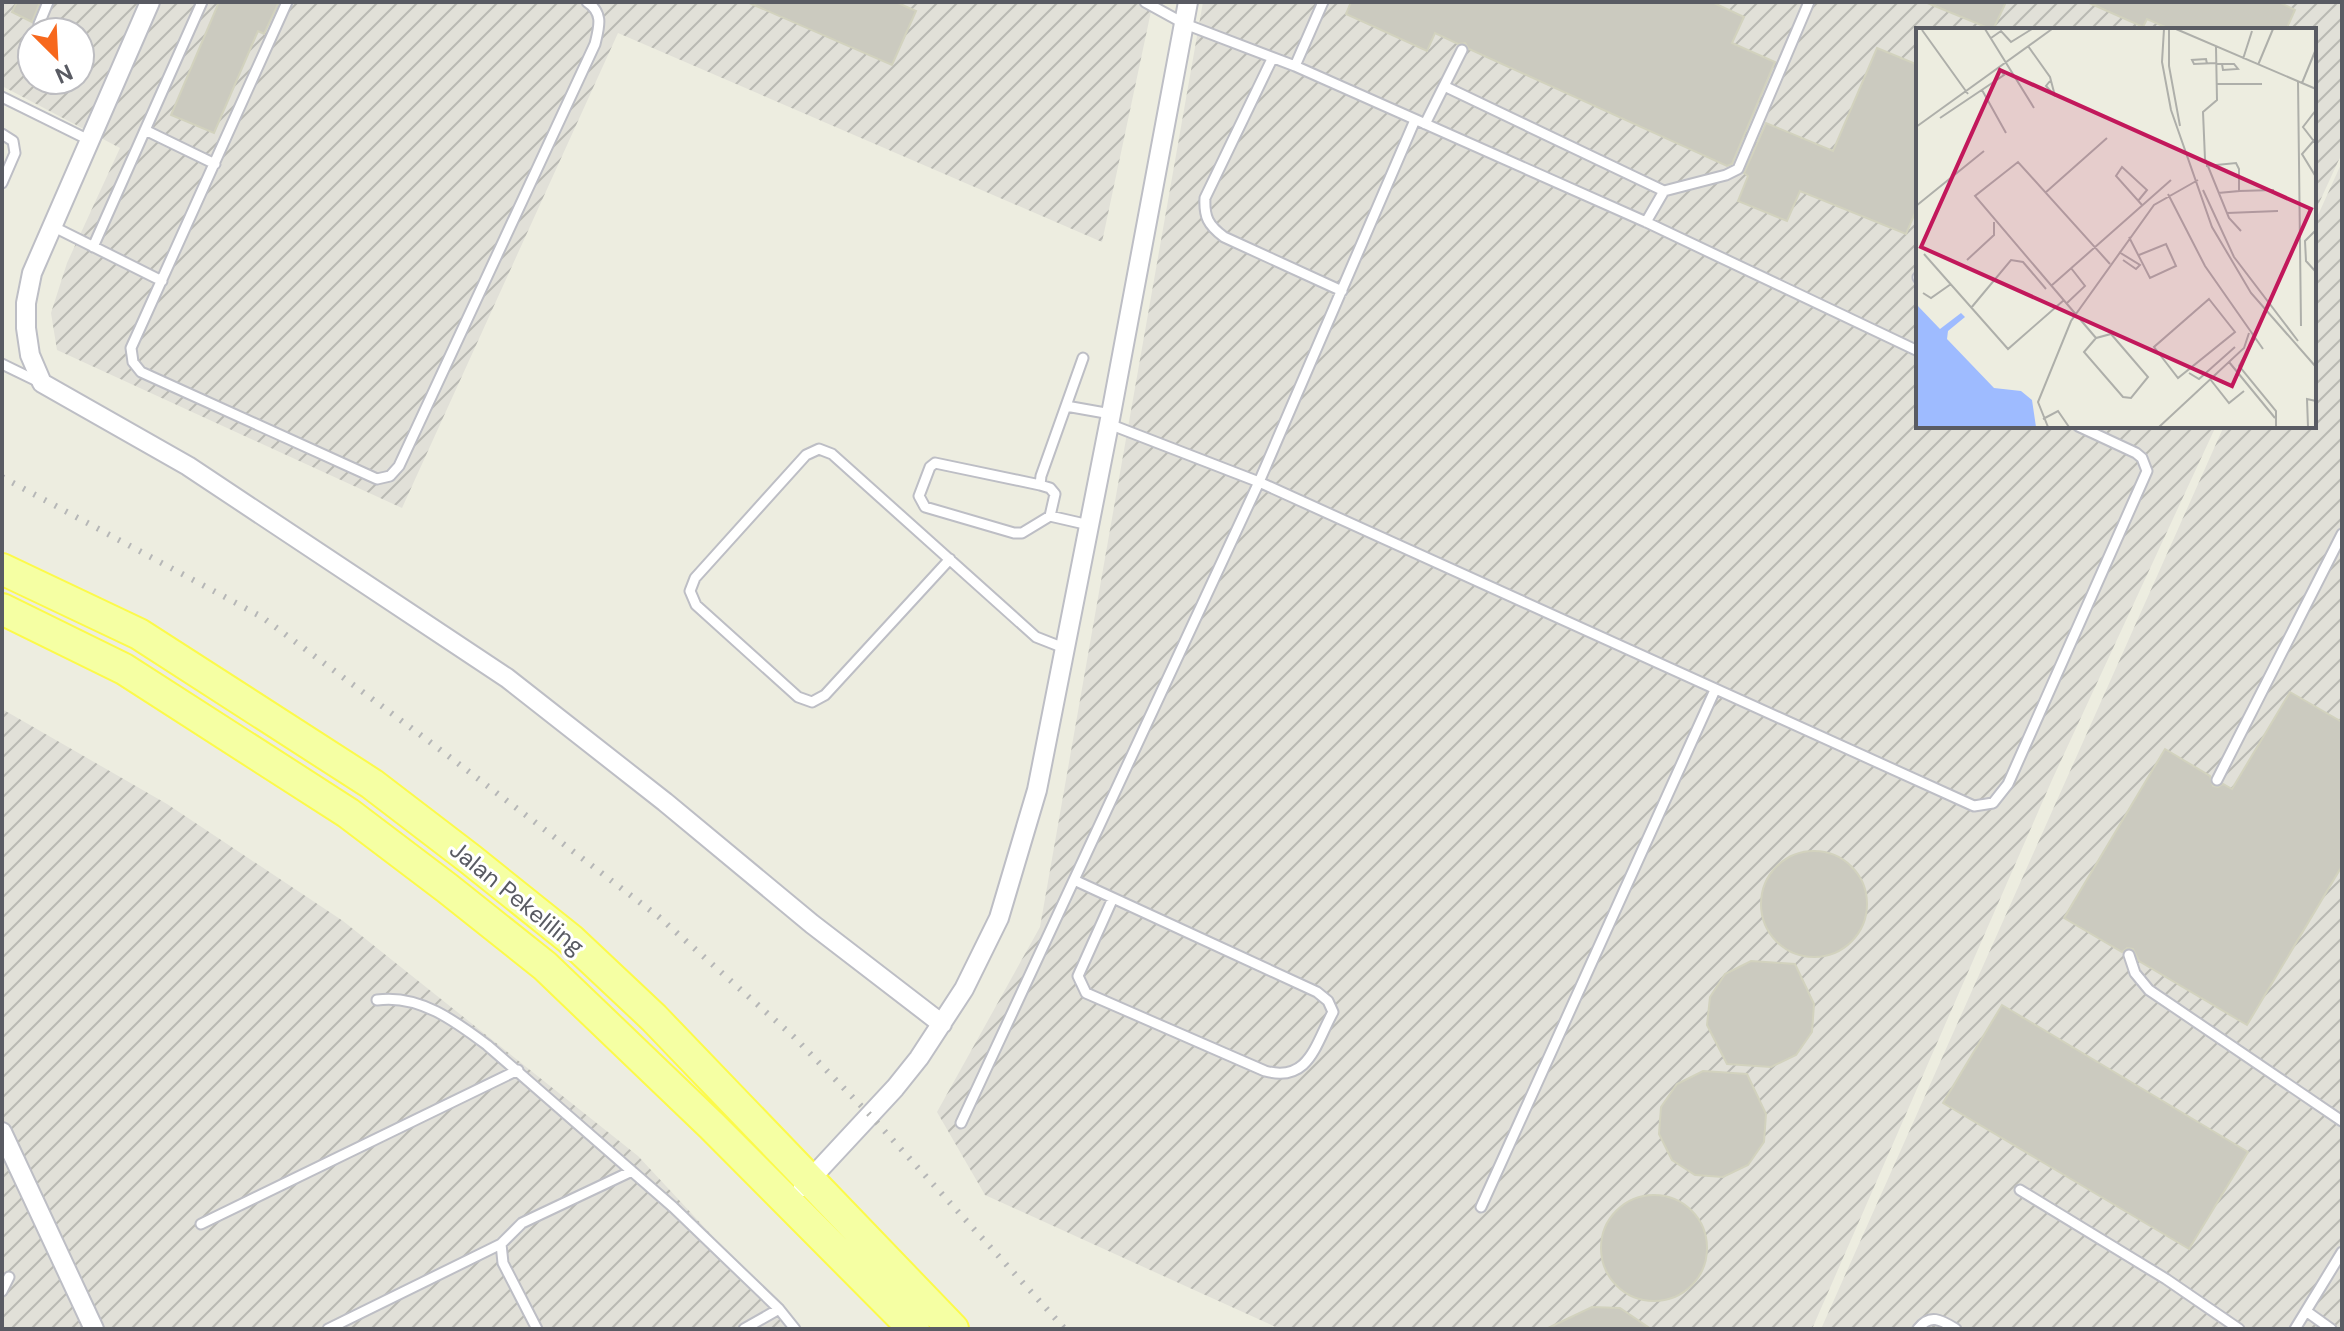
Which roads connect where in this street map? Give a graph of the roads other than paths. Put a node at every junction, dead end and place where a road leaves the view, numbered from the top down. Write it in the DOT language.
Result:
graph roads {
  1 [pos="150,2"];
  2 [pos="202,2"];
  3 [pos="287,2"];
  4 [pos="587,2"];
  5 [pos="1145,2"];
  6 [pos="1188,2"];
  7 [pos="1323,2"];
  8 [pos="1809,2"];
  9 [pos="1185,24"];
  10 [pos="1462,50"];
  11 [pos="1272,59"];
  12 [pos="1295,66"];
  13 [pos="1444,86"];
  14 [pos="2,97"];
  15 [pos="1415,120"];
  16 [pos="1425,124"];
  17 [pos="145,130"];
  18 [pos="2,134"];
  19 [pos="91,141"];
  20 [pos="215,164"];
  21 [pos="2,183"];
  22 [pos="1664,191"];
  23 [pos="1646,222"];
  24 [pos="52,226"];
  25 [pos="93,247"];
  26 [pos="162,281"];
  27 [pos="1342,291"];
  28 [pos="1916,350"];
  29 [pos="1083,358"];
  30 [pos="2,364"];
  31 [pos="42,383"];
  32 [pos="1066,406"];
  33 [pos="1110,419"];
  34 [pos="2082,428"];
  35 [pos="1259,482"];
  36 [pos="1040,485"];
  37 [pos="1050,516"];
  38 [pos="1089,525"];
  39 [pos="2342,534"];
  40 [pos="950,559"];
  41 [pos="2,569"];
  42 [pos="2,609"];
  43 [pos="1064,648"];
  44 [pos="1715,690"];
  45 [pos="2217,780"];
  46 [pos="1074,880"];
  47 [pos="1113,898"];
  48 [pos="2129,955"];
  49 [pos="377,1000"];
  50 [pos="942,1024"];
  51 [pos="518,1070"];
  52 [pos="2342,1121"];
  53 [pos="961,1123"];
  54 [pos="2,1132"];
  55 [pos="632,1171"];
  56 [pos="809,1180"];
  57 [pos="2020,1190"];
  58 [pos="786,1203"];
  59 [pos="1481,1207"];
  60 [pos="201,1224"];
  61 [pos="501,1244"];
  62 [pos="2342,1252"];
  63 [pos="9,1277"];
  64 [pos="2,1291"];
  65 [pos="779,1309"];
  66 [pos="2306,1311"];
  67 [pos="94,1329"];
  68 [pos="328,1329"];
  69 [pos="537,1329"];
  70 [pos="744,1329"];
  71 [pos="795,1329"];
  72 [pos="914,1329"];
  73 [pos="953,1329"];
  74 [pos="1918,1329"];
  75 [pos="1956,1329"];
  76 [pos="2239,1329"];
  77 [pos="2295,1329"];
  78 [pos="2331,1329"];
  1 -- 19 [label="street"];
  2 -- 17 [label="lane"];
  3 -- 20 [label="lane"];
  4 -- 26 [label="lane"];
  5 -- 9 [label="lane"];
  6 -- 9 [label="street"];
  7 -- 12 [label="lane"];
  8 -- 22 [label="lane"];
  9 -- 11 [label="lane"];
  9 -- 33 [label="street"];
  10 -- 13 [label="lane"];
  11 -- 12 [label="lane"];
  11 -- 27 [label="lane"];
  12 -- 15 [label="lane"];
  13 -- 16 [label="lane"];
  13 -- 22 [label="lane"];
  14 -- 19 [label="lane"];
  15 -- 16 [label="lane"];
  15 -- 27 [label="lane"];
  16 -- 23 [label="lane"];
  17 -- 20 [label="lane"];
  17 -- 25 [label="lane"];
  18 -- 21 [label="lane"];
  19 -- 24 [label="street"];
  20 -- 26 [label="lane"];
  22 -- 23 [label="lane"];
  23 -- 28 [label="lane"];
  24 -- 25 [label="lane"];
  24 -- 31 [label="street"];
  25 -- 26 [label="lane"];
  27 -- 35 [label="lane"];
  29 -- 32 [label="lane"];
  30 -- 31 [label="lane"];
  31 -- 50 [label="street"];
  32 -- 33 [label="lane"];
  32 -- 36 [label="lane"];
  33 -- 35 [label="lane"];
  33 -- 38 [label="street"];
  34 -- 44 [label="lane"];
  35 -- 44 [label="lane"];
  35 -- 46 [label="lane"];
  36 -- 37 [label="lane"];
  36 -- 37 [label="lane"];
  37 -- 38 [label="lane"];
  38 -- 43 [label="street"];
  39 -- 45 [label="lane"];
  40 -- 40 [label="lane"];
  40 -- 43 [label="lane"];
  41 -- 56 [label="main road, Jalan Pekeliling"];
  42 -- 58 [label="main road, Jalan Pekeliling"];
  43 -- 50 [label="street"];
  44 -- 59 [label="lane"];
  46 -- 47 [label="lane"];
  46 -- 53 [label="lane"];
  47 -- 47 [label="lane"];
  48 -- 52 [label="lane"];
  49 -- 51 [label="lane"];
  50 -- 56 [label="street"];
  51 -- 55 [label="lane"];
  51 -- 60 [label="lane"];
  54 -- 67 [label="street"];
  55 -- 61 [label="lane"];
  55 -- 65 [label="lane"];
  56 -- 58 [label="street"];
  56 -- 73 [label="main road, Jalan Pekeliling"];
  57 -- 76 [label="lane"];
  58 -- 72 [label="main road, Jalan Pekeliling"];
  61 -- 68 [label="lane"];
  61 -- 69 [label="lane"];
  62 -- 66 [label="lane"];
  63 -- 64 [label="lane"];
  65 -- 70 [label="lane"];
  65 -- 71 [label="lane"];
  66 -- 77 [label="lane"];
  66 -- 78 [label="lane"];
  74 -- 75 [label="lane"];
}
